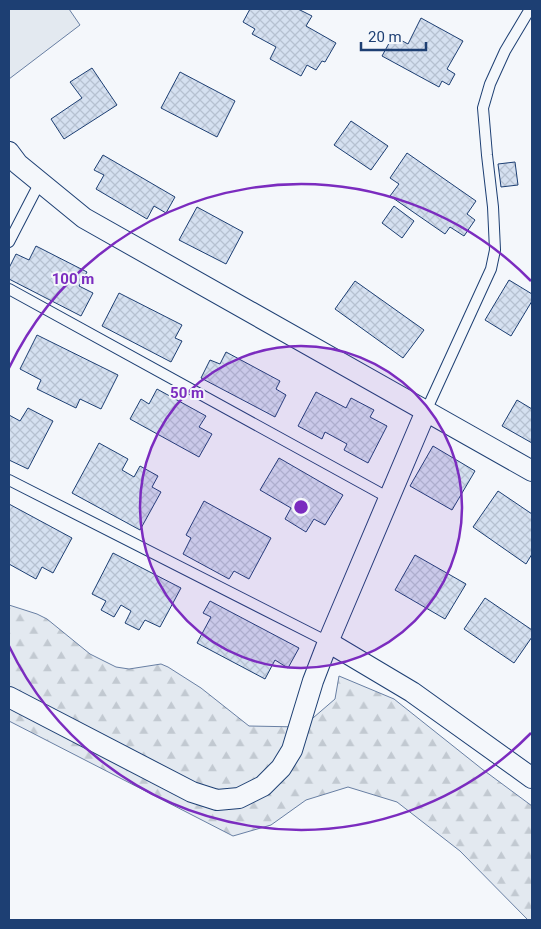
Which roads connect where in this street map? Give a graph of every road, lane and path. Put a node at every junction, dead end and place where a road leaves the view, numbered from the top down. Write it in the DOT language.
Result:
graph roads {
  1 [pos="530,9"];
  2 [pos="9,152"];
  3 [pos="40,182"];
  4 [pos="9,242"];
  5 [pos="9,289"];
  6 [pos="426,411"];
  7 [pos="532,471"];
  8 [pos="9,480"];
  9 [pos="390,498"];
  10 [pos="328,642"];
  11 [pos="9,697"];
  12 [pos="532,778"];
  1 -- 6 [label="lane"];
  2 -- 3 [label="street"];
  3 -- 4 [label="lane"];
  3 -- 6 [label="street"];
  5 -- 9 [label="lane"];
  6 -- 7 [label="street"];
  6 -- 9 [label="street"];
  8 -- 10 [label="lane"];
  9 -- 10 [label="street"];
  10 -- 11 [label="street"];
  10 -- 12 [label="street"];
}
